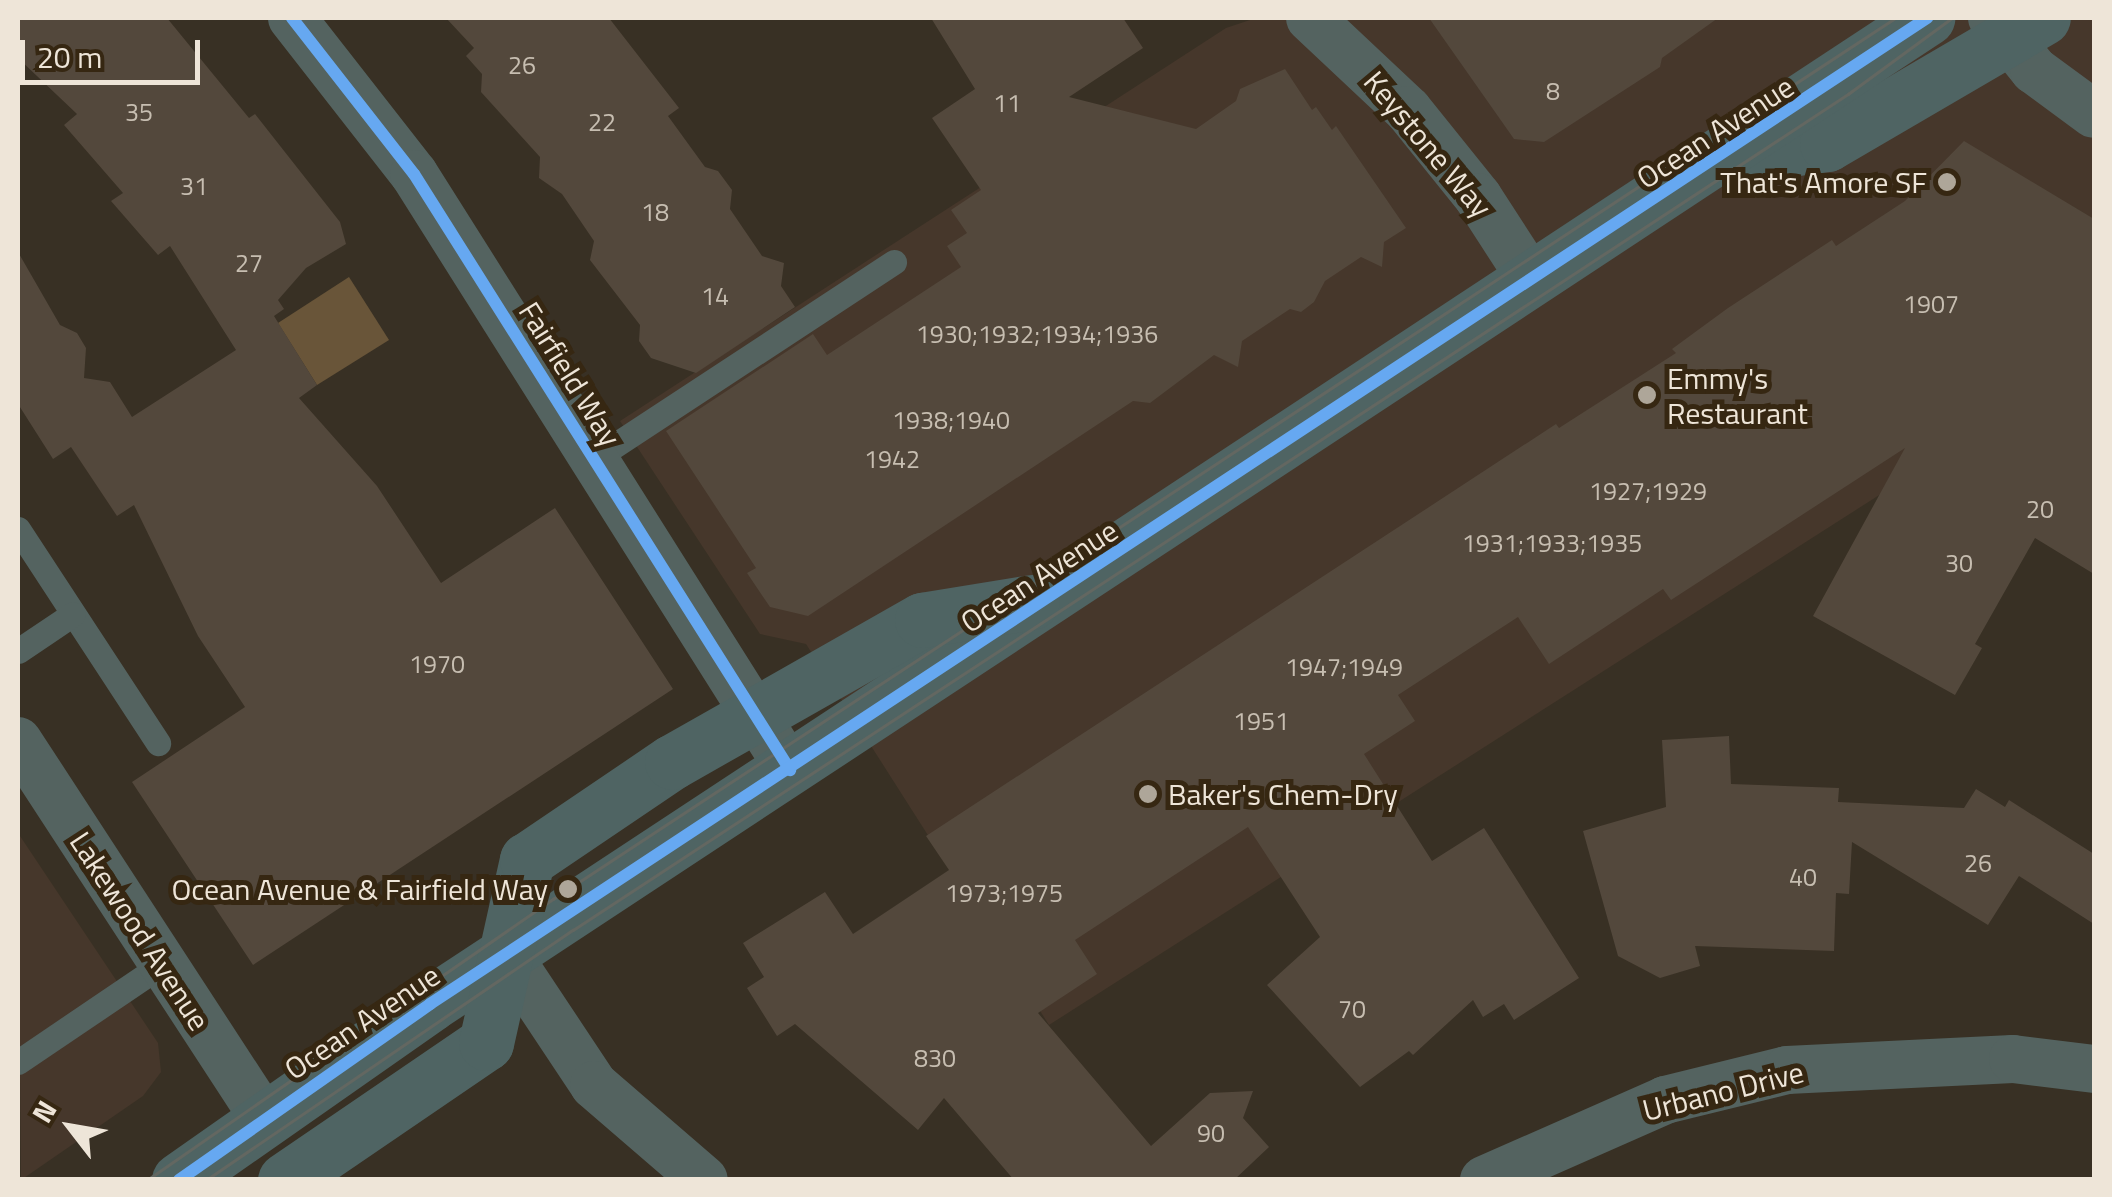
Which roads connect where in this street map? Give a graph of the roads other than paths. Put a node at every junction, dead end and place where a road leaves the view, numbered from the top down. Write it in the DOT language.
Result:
graph roads {
  1 [pos="292,18"];
  2 [pos="1310,18"];
  3 [pos="1927,18"];
  4 [pos="2015,24"];
  5 [pos="2094,114"];
  6 [pos="1720,158"];
  7 [pos="894,262"];
  8 [pos="1533,282"];
  9 [pos="594,459"];
  10 [pos="18,529"];
  11 [pos="1050,599"];
  12 [pos="74,614"];
  13 [pos="18,651"];
  14 [pos="756,714"];
  15 [pos="18,741"];
  16 [pos="158,743"];
  17 [pos="790,770"];
  18 [pos="507,954"];
  19 [pos="163,964"];
  20 [pos="18,1062"];
  21 [pos="2094,1070"];
  22 [pos="265,1120"];
  23 [pos="180,1180"];
  24 [pos="285,1180"];
  25 [pos="704,1180"];
  26 [pos="1484,1180"];
  1 -- 9 [label="street, Fairfield Way"];
  2 -- 8 [label="street, Keystone Way"];
  3 -- 6 [label="main road, Ocean Avenue"];
  4 -- 5 [label="street"];
  4 -- 6 [label="main road, Ocean Avenue"];
  6 -- 8 [label="main road, Ocean Avenue"];
  7 -- 9 [label="lane"];
  8 -- 11 [label="main road, Ocean Avenue"];
  9 -- 14 [label="street, Fairfield Way"];
  10 -- 12 [label="lane"];
  11 -- 14 [label="main road, Ocean Avenue"];
  11 -- 17 [label="main road, Ocean Avenue"];
  12 -- 13 [label="lane"];
  12 -- 16 [label="lane"];
  14 -- 17 [label="street, Fairfield Way"];
  14 -- 18 [label="main road, Ocean Avenue"];
  15 -- 19 [label="street, Lakewood Avenue"];
  17 -- 18 [label="main road, Ocean Avenue"];
  18 -- 22 [label="main road, Ocean Avenue"];
  18 -- 24 [label="main road, Ocean Avenue"];
  18 -- 25 [label="street"];
  19 -- 20 [label="lane"];
  19 -- 22 [label="street, Lakewood Avenue"];
  21 -- 26 [label="street, Urbano Drive"];
  22 -- 23 [label="main road, Ocean Avenue"];
}
